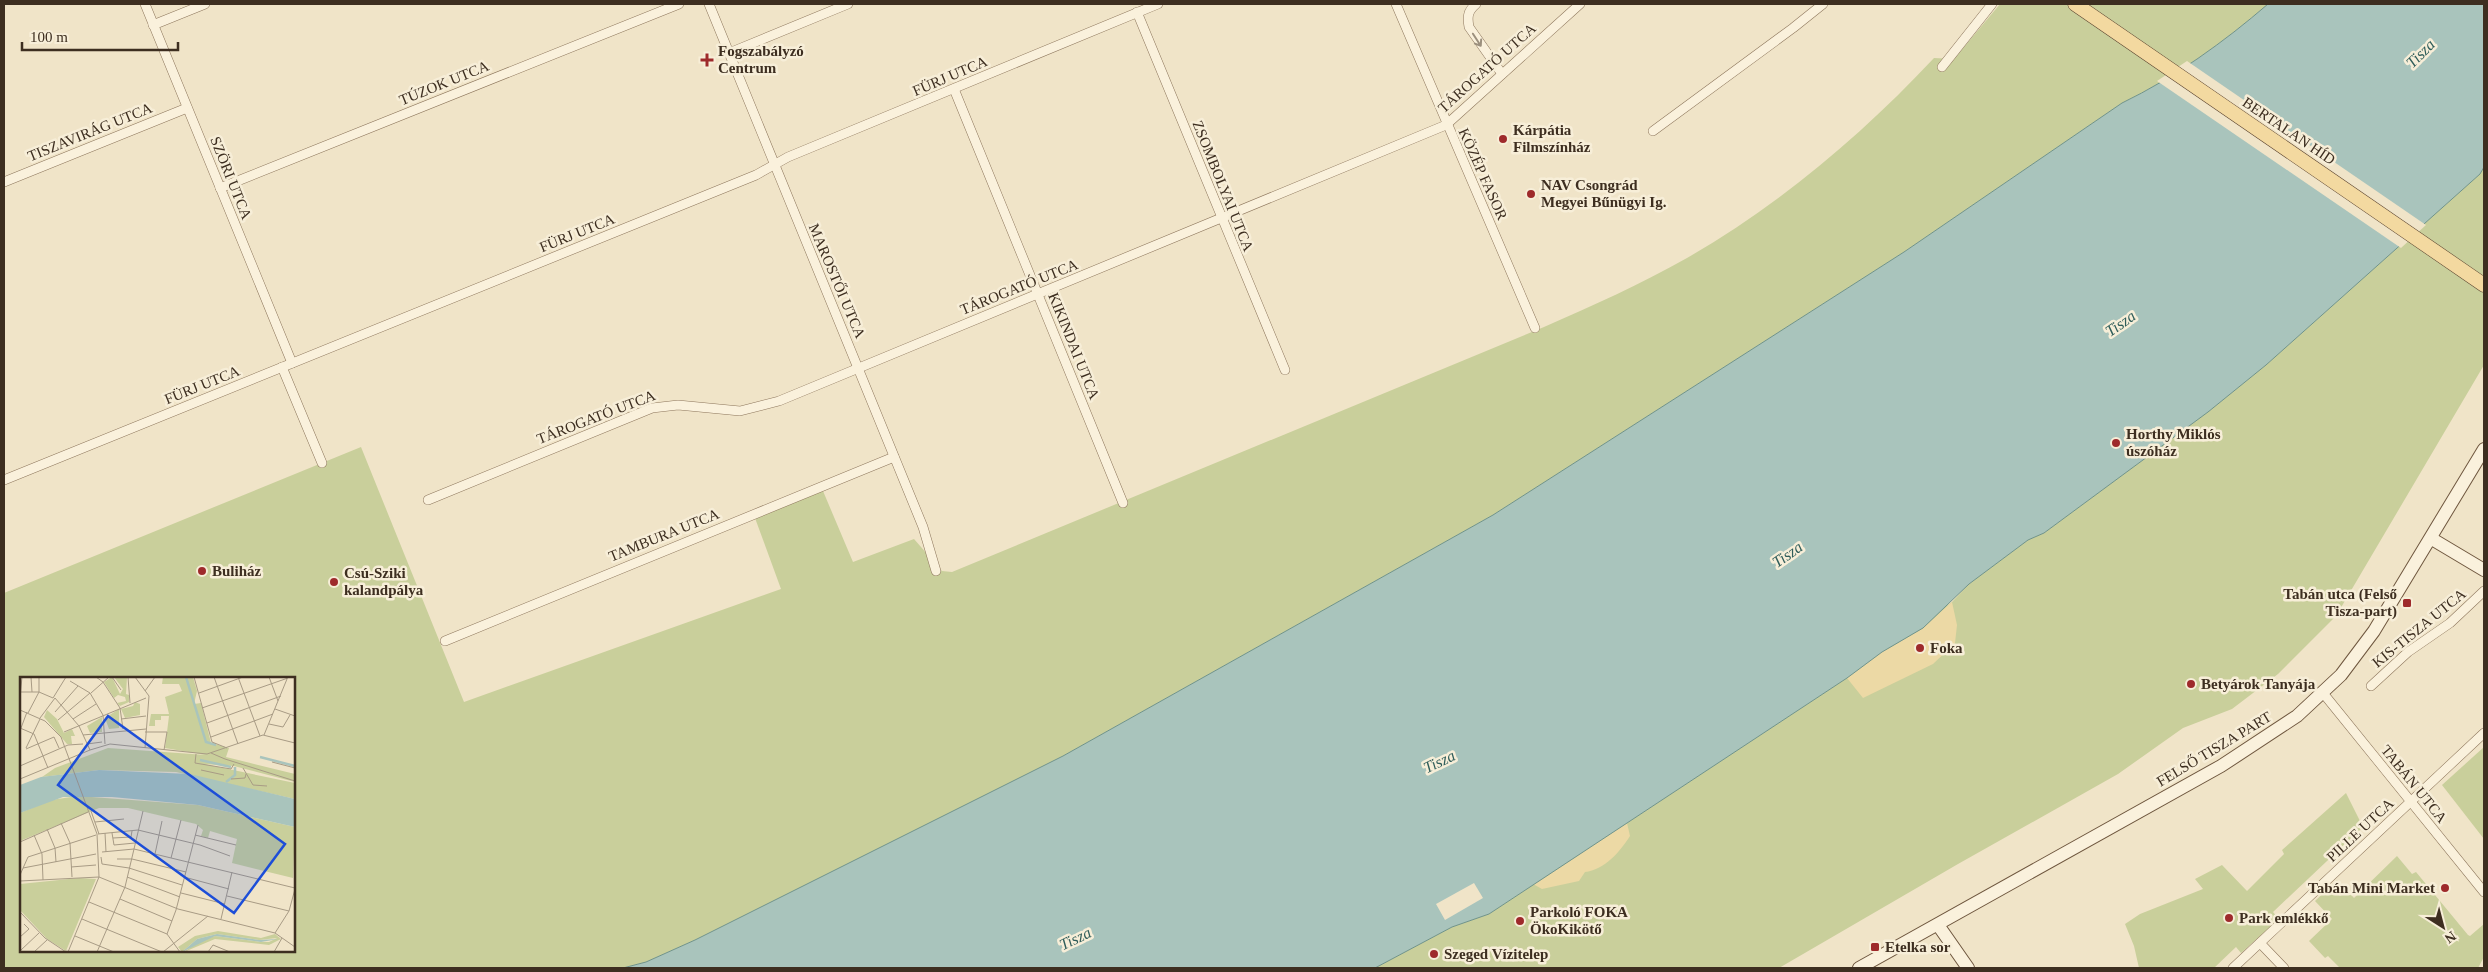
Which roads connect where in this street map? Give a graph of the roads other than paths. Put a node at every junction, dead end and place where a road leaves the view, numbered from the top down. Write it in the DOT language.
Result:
graph roads {
  1 [pos="145,4"];
  2 [pos="205,4"];
  3 [pos="679,4"];
  4 [pos="709,4"];
  5 [pos="848,4"];
  6 [pos="1158,4"];
  7 [pos="1396,4"];
  8 [pos="1476,4"];
  9 [pos="1580,4"];
  10 [pos="1823,4"];
  11 [pos="1992,4"];
  12 [pos="2075,4"];
  13 [pos="1137,12"];
  14 [pos="153,25"];
  15 [pos="729,53"];
  16 [pos="1942,67"];
  17 [pos="1502,74"];
  18 [pos="954,89"];
  19 [pos="187,108"];
  20 [pos="1446,125"];
  21 [pos="1654,131"];
  22 [pos="773,164"];
  23 [pos="4,182"];
  24 [pos="220,188"];
  25 [pos="1222,219"];
  26 [pos="2484,285"];
  27 [pos="1038,294"];
  28 [pos="1535,328"];
  29 [pos="292,363"];
  30 [pos="282,367"];
  31 [pos="859,368"];
  32 [pos="1284,370"];
  33 [pos="2484,449"];
  34 [pos="894,457"];
  35 [pos="322,463"];
  36 [pos="4,480"];
  37 [pos="428,500"];
  38 [pos="1123,503"];
  39 [pos="2432,538"];
  40 [pos="2484,570"];
  41 [pos="936,571"];
  42 [pos="2484,591"];
  43 [pos="445,641"];
  44 [pos="2371,686"];
  45 [pos="2323,693"];
  46 [pos="2484,733"];
  47 [pos="2410,802"];
  48 [pos="2484,892"];
  49 [pos="1938,925"];
  50 [pos="2260,943"];
  51 [pos="1859,968"];
  52 [pos="1968,968"];
  53 [pos="2233,968"];
  54 [pos="2284,968"];
  1 -- 14 [label="street, SZÖRI UTCA"];
  2 -- 14 [label="street"];
  3 -- 24 [label="street, TÚZOK UTCA"];
  4 -- 15 [label="street, MAROSTŐI UTCA"];
  5 -- 15 [label="street"];
  6 -- 13 [label="street, FÜRJ UTCA"];
  7 -- 20 [label="street, KÖZÉP FASOR"];
  8 -- 17 [label="street, one-way"];
  9 -- 17 [label="street, TÁROGATÓ UTCA"];
  10 -- 21 [label="street"];
  11 -- 16 [label="street"];
  12 -- 26 [label="main road, BERTALAN HÍD"];
  13 -- 18 [label="street, FÜRJ UTCA"];
  13 -- 25 [label="street, ZSOMBOLYAI UTCA"];
  14 -- 19 [label="street, SZÖRI UTCA"];
  15 -- 22 [label="street, MAROSTŐI UTCA"];
  17 -- 20 [label="street, TÁROGATÓ UTCA"];
  18 -- 22 [label="street, FÜRJ UTCA"];
  18 -- 27 [label="street, KIKINDAI UTCA"];
  19 -- 23 [label="street, TISZAVIRÁG UTCA"];
  19 -- 24 [label="street, SZÖRI UTCA"];
  20 -- 25 [label="street, TÁROGATÓ UTCA"];
  20 -- 28 [label="street, KÖZÉP FASOR"];
  22 -- 29 [label="street, FÜRJ UTCA"];
  22 -- 31 [label="street, MAROSTŐI UTCA"];
  24 -- 29 [label="street, SZÖRI UTCA"];
  25 -- 27 [label="street, TÁROGATÓ UTCA"];
  25 -- 32 [label="street, ZSOMBOLYAI UTCA"];
  27 -- 31 [label="street, TÁROGATÓ UTCA"];
  27 -- 38 [label="street, KIKINDAI UTCA"];
  29 -- 30 [label="street, FÜRJ UTCA"];
  30 -- 35 [label="street"];
  30 -- 36 [label="street, FÜRJ UTCA"];
  31 -- 34 [label="street, MAROSTŐI UTCA"];
  31 -- 37 [label="street, TÁROGATÓ UTCA"];
  33 -- 39 [label="main road, FELSŐ TISZA PART"];
  34 -- 41 [label="street, MAROSTŐI UTCA"];
  34 -- 43 [label="street, TAMBURA UTCA"];
  39 -- 40 [label="main road"];
  39 -- 45 [label="main road, FELSŐ TISZA PART"];
  42 -- 44 [label="street, KIS-TISZA UTCA"];
  45 -- 47 [label="street, TABÁN UTCA"];
  45 -- 49 [label="main road, FELSŐ TISZA PART"];
  46 -- 47 [label="street, PILLE UTCA"];
  47 -- 48 [label="street, TABÁN UTCA"];
  47 -- 50 [label="street, PILLE UTCA"];
  49 -- 51 [label="main road, FELSŐ TISZA PART"];
  49 -- 52 [label="main road"];
  50 -- 53 [label="street, PILLE UTCA"];
  50 -- 54 [label="street"];
}
